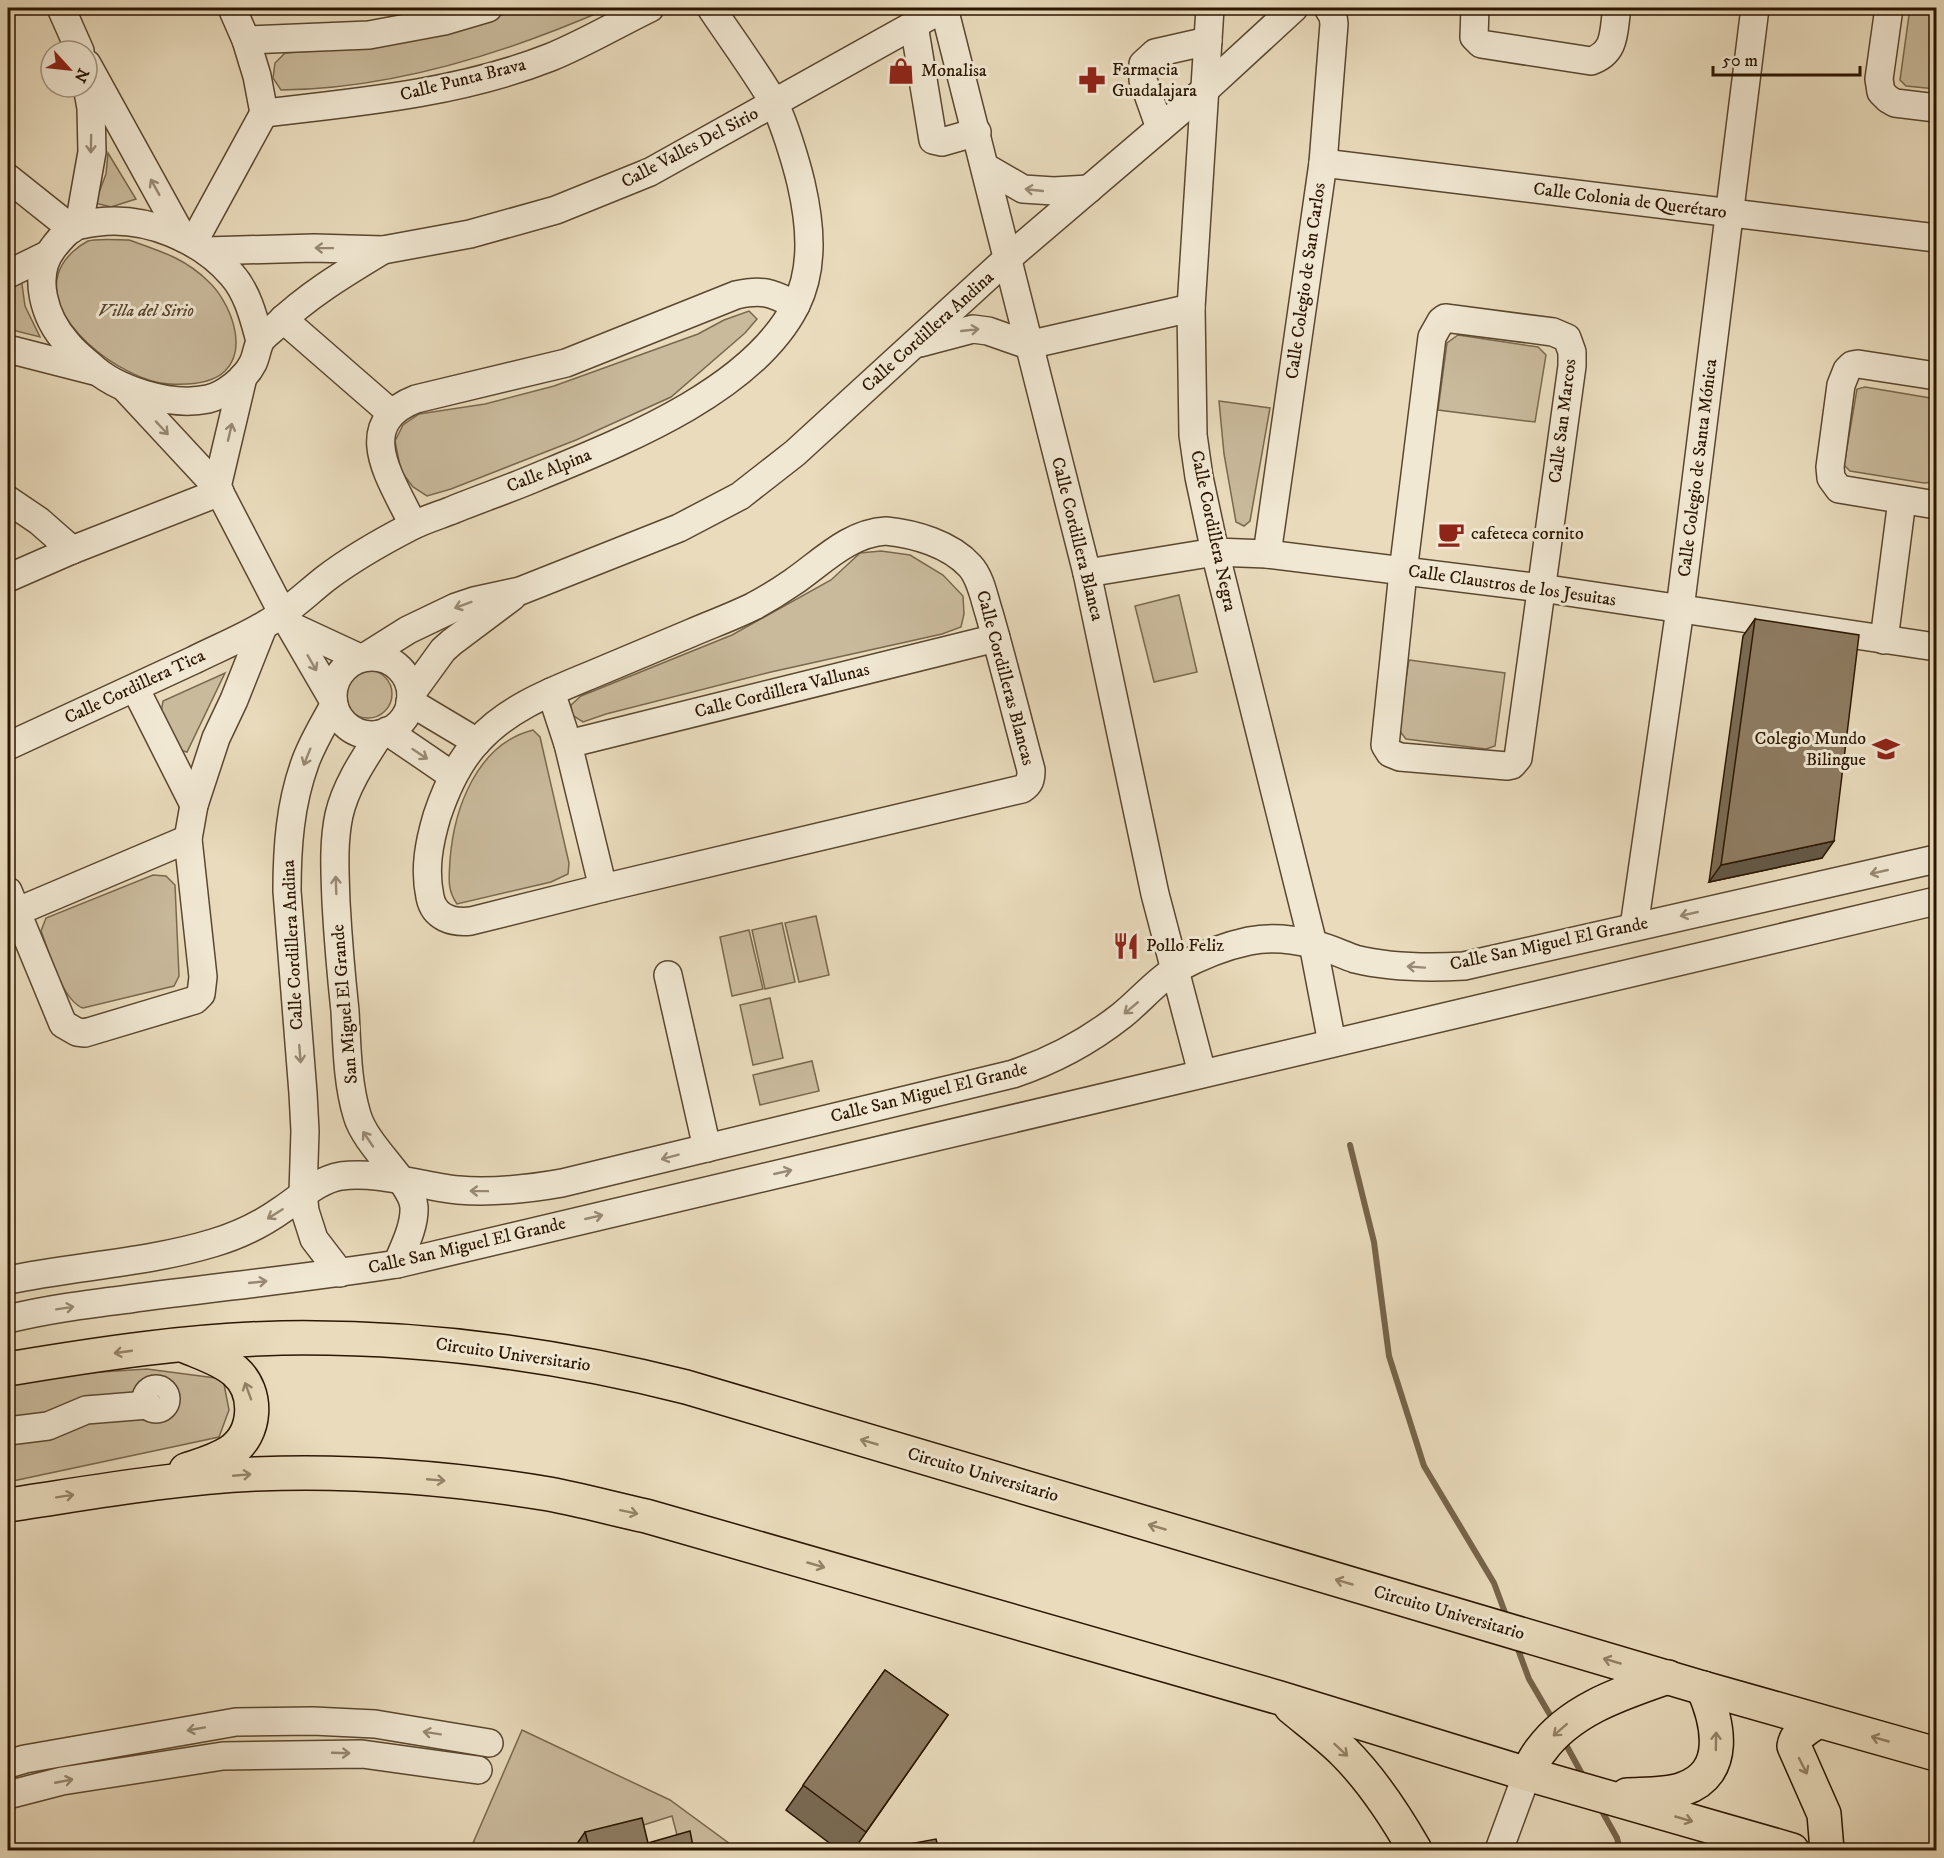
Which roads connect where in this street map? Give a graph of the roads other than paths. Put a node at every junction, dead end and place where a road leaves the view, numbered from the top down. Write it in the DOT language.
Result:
graph roads {
  1 [pos="61,8"];
  2 [pos="232,8"];
  3 [pos="488,8"];
  4 [pos="650,8"];
  5 [pos="711,8"];
  6 [pos="944,8"];
  7 [pos="1210,8"];
  8 [pos="1294,8"];
  9 [pos="1328,8"];
  10 [pos="1475,8"];
  11 [pos="1617,8"];
  12 [pos="1755,8"];
  13 [pos="1890,8"];
  14 [pos="914,25"];
  15 [pos="75,39"];
  16 [pos="246,40"];
  17 [pos="1208,40"];
  18 [pos="99,84"];
  19 [pos="1206,89"];
  20 [pos="89,99"];
  21 [pos="775,103"];
  22 [pos="1936,108"];
  23 [pos="264,113"];
  24 [pos="1160,128"];
  25 [pos="977,132"];
  26 [pos="1323,163"];
  27 [pos="985,167"];
  28 [pos="8,178"];
  29 [pos="1089,189"];
  30 [pos="1731,214"];
  31 [pos="75,227"];
  32 [pos="1936,238"];
  33 [pos="194,244"];
  34 [pos="383,250"];
  35 [pos="47,255"];
  36 [pos="1008,258"];
  37 [pos="8,274"];
  38 [pos="796,305"];
  39 [pos="1191,308"];
  40 [pos="283,319"];
  41 [pos="260,341"];
  42 [pos="913,345"];
  43 [pos="1028,345"];
  44 [pos="8,349"];
  45 [pos="96,371"];
  46 [pos="1936,376"];
  47 [pos="243,377"];
  48 [pos="122,385"];
  49 [pos="391,413"];
  50 [pos="218,489"];
  51 [pos="8,500"];
  52 [pos="1902,500"];
  53 [pos="1936,505"];
  54 [pos="413,525"];
  55 [pos="72,550"];
  56 [pos="1215,552"];
  57 [pos="1267,554"];
  58 [pos="1403,572"];
  59 [pos="1087,573"];
  60 [pos="8,578"];
  61 [pos="1540,588"];
  62 [pos="520,591"];
  63 [pos="1680,609"];
  64 [pos="279,622"];
  65 [pos="996,638"];
  66 [pos="1884,640"];
  67 [pos="1936,647"];
  68 [pos="362,658"];
  69 [pos="135,688"];
  70 [pos="552,692"];
  71 [pos="410,698"];
  72 [pos="333,703"];
  73 [pos="384,732"];
  74 [pos="477,742"];
  75 [pos="568,744"];
  76 [pos="8,746"];
  77 [pos="453,776"];
  78 [pos="194,805"];
  79 [pos="188,839"];
  80 [pos="1936,859"];
  81 [pos="603,888"];
  82 [pos="12,901"];
  83 [pos="1936,901"];
  84 [pos="1634,927"];
  85 [pos="1313,944"];
  86 [pos="1175,970"];
  87 [pos="668,975"];
  88 [pos="1332,1043"];
  89 [pos="1202,1073"];
  90 [pos="707,1148"];
  91 [pos="401,1181"];
  92 [pos="303,1193"];
  93 [pos="397,1264"];
  94 [pos="340,1273"];
  95 [pos="8,1280"];
  96 [pos="8,1319"];
  97 [pos="181,1344"];
  98 [pos="8,1369"];
  99 [pos="148,1405"];
  100 [pos="8,1431"];
  101 [pos="142,1484"];
  102 [pos="8,1505"];
  103 [pos="1668,1677"];
  104 [pos="1703,1688"];
  105 [pos="1280,1698"];
  106 [pos="313,1721"];
  107 [pos="1818,1721"];
  108 [pos="236,1722"];
  109 [pos="489,1743"];
  110 [pos="1936,1754"];
  111 [pos="298,1755"];
  112 [pos="239,1756"];
  113 [pos="16,1761"];
  114 [pos="478,1770"];
  115 [pos="1527,1774"];
  116 [pos="35,1788"];
  117 [pos="8,1795"];
  118 [pos="1604,1796"];
  119 [pos="1415,1851"];
  120 [pos="1499,1851"];
  121 [pos="1792,1851"];
  122 [pos="1827,1851"];
  1 -- 15 [label="street"];
  2 -- 16 [label="street"];
  3 -- 16 [label="street"];
  4 -- 23 [label="street, Calle Punta Brava"];
  5 -- 21 [label="street, Calle Alpina"];
  6 -- 14 [label="street, Calle Valles Del Sirio"];
  6 -- 25 [label="street, Calle Cordillera Blanca"];
  7 -- 17 [label="street, Calle Cordillera Negra"];
  8 -- 19 [label="street, Calle Cordillera Andina"];
  9 -- 26 [label="street, Calle Colegio de San Carlos"];
  10 -- 11 [label="street"];
  12 -- 30 [label="street, Calle Colegio de Santa Mónica"];
  13 -- 22 [label="street"];
  14 -- 21 [label="street, Calle Valles Del Sirio"];
  14 -- 25 [label="street"];
  16 -- 23 [label="street"];
  17 -- 19 [label="street, Calle Cordillera Negra"];
  17 -- 24 [label="street"];
  33 -- 18 [label="street, one-way"];
  19 -- 24 [label="street, Calle Cordillera Andina"];
  19 -- 39 [label="street, Calle Cordillera Negra"];
  20 -- 31 [label="street, one-way"];
  21 -- 34 [label="street, Calle Valles Del Sirio"];
  21 -- 38 [label="street, Calle Alpina"];
  23 -- 33 [label="street"];
  24 -- 29 [label="street, Calle Cordillera Andina"];
  25 -- 27 [label="street, Calle Cordillera Blanca"];
  26 -- 30 [label="street, Calle Colonia de Querétaro"];
  26 -- 57 [label="street, Calle Colegio de San Carlos"];
  29 -- 27 [label="street, one-way"];
  27 -- 36 [label="street, Calle Cordillera Blanca"];
  28 -- 31 [label="street"];
  29 -- 36 [label="street, Calle Cordillera Andina"];
  30 -- 32 [label="street, Calle Colonia de Querétaro"];
  30 -- 63 [label="street, Calle Colegio de Santa Mónica"];
  31 -- 33 [label="street"];
  31 -- 35 [label="street"];
  34 -- 33 [label="street, Calle Valles Del Sirio, one-way"];
  33 -- 41 [label="street"];
  34 -- 40 [label="street, Calle Valles Del Sirio"];
  35 -- 37 [label="street"];
  35 -- 45 [label="street"];
  36 -- 42 [label="street, Calle Cordillera Andina"];
  36 -- 43 [label="street, Calle Cordillera Blanca"];
  38 -- 49 [label="street"];
  38 -- 54 [label="street, Calle Alpina"];
  39 -- 43 [label="street"];
  39 -- 56 [label="street, Calle Cordillera Negra"];
  40 -- 41 [label="street, Calle Valles Del Sirio"];
  40 -- 49 [label="street"];
  41 -- 47 [label="street"];
  42 -- 43 [label="street, one-way"];
  42 -- 62 [label="street, Calle Cordillera Andina"];
  43 -- 59 [label="street, Calle Cordillera Blanca"];
  44 -- 45 [label="street"];
  45 -- 48 [label="street"];
  46 -- 52 [label="street"];
  47 -- 48 [label="street"];
  50 -- 47 [label="street, one-way"];
  48 -- 50 [label="street, one-way"];
  49 -- 54 [label="street"];
  50 -- 55 [label="street"];
  50 -- 64 [label="street"];
  51 -- 55 [label="street"];
  52 -- 53 [label="street"];
  52 -- 66 [label="street"];
  54 -- 64 [label="street, Calle Alpina"];
  55 -- 60 [label="street"];
  56 -- 57 [label="street, Calle Claustros de los Jesuitas"];
  56 -- 59 [label="street, Calle Claustros de los Jesuitas"];
  56 -- 85 [label="street, Calle Cordillera Negra"];
  57 -- 58 [label="street, Calle Claustros de los Jesuitas"];
  58 -- 61 [label="street, Calle Claustros de los Jesuitas"];
  58 -- 61 [label="street, Calle San Marcos"];
  58 -- 61 [label="street, Calle San Marcos"];
  59 -- 86 [label="street, Calle Cordillera Blanca"];
  61 -- 63 [label="street, Calle Claustros de los Jesuitas"];
  62 -- 68 [label="street, Calle Cordillera Andina, one-way"];
  62 -- 71 [label="street, Calle Cordillera Andina"];
  63 -- 66 [label="street, Calle Claustros de los Jesuitas"];
  63 -- 84 [label="street, Calle Colegio de Santa Mónica"];
  64 -- 68 [label="street"];
  64 -- 69 [label="street, Calle Cordillera Tica"];
  64 -- 72 [label="street, one-way"];
  64 -- 78 [label="street"];
  65 -- 70 [label="street, Calle Cordilleras Blancas"];
  65 -- 75 [label="street, Calle Cordillera Vallunas"];
  65 -- 81 [label="street, Calle Cordilleras Blancas"];
  66 -- 67 [label="street, Calle Claustros de los Jesuitas"];
  68 -- 71 [label="street"];
  68 -- 72 [label="street"];
  69 -- 76 [label="street, Calle Cordillera Tica"];
  69 -- 78 [label="street"];
  70 -- 74 [label="street, Calle Cordilleras Blancas"];
  70 -- 75 [label="street"];
  71 -- 73 [label="street"];
  71 -- 74 [label="street"];
  72 -- 73 [label="street"];
  72 -- 92 [label="street, Calle Cordillera Andina, one-way"];
  73 -- 77 [label="street, one-way"];
  91 -- 73 [label="street, San Miguel El Grande, one-way"];
  74 -- 77 [label="street, Calle Cordilleras Blancas"];
  75 -- 81 [label="street"];
  77 -- 81 [label="street, Calle Cordilleras Blancas"];
  78 -- 79 [label="street"];
  79 -- 82 [label="street"];
  79 -- 82 [label="street"];
  80 -- 84 [label="street, Calle San Miguel El Grande, one-way"];
  83 -- 88 [label="street, Calle San Miguel El Grande"];
  84 -- 85 [label="street, Calle San Miguel El Grande, one-way"];
  85 -- 86 [label="street, Calle San Miguel El Grande"];
  85 -- 88 [label="street, Calle Cordillera Negra"];
  86 -- 89 [label="street, Calle Cordillera Blanca"];
  86 -- 90 [label="street, Calle San Miguel El Grande, one-way"];
  87 -- 90 [label="street"];
  88 -- 89 [label="street, Calle San Miguel El Grande"];
  93 -- 89 [label="street, Calle San Miguel El Grande, one-way"];
  90 -- 91 [label="street, Calle San Miguel El Grande, one-way"];
  91 -- 92 [label="street, Calle San Miguel El Grande"];
  91 -- 93 [label="street, San Miguel El Grande"];
  92 -- 94 [label="street"];
  92 -- 95 [label="street, Calle San Miguel El Grande, one-way"];
  93 -- 94 [label="street, Calle San Miguel El Grande"];
  96 -- 94 [label="street, Calle San Miguel El Grande, one-way"];
  97 -- 98 [label="main road, Circuito Universitario, one-way"];
  101 -- 97 [label="main road, one-way"];
  103 -- 97 [label="main road, Circuito Universitario, one-way"];
  99 -- 100 [label="street"];
  102 -- 101 [label="main road, one-way"];
  101 -- 105 [label="main road, one-way"];
  103 -- 104 [label="main road, Circuito Universitario"];
  103 -- 115 [label="main road, one-way"];
  104 -- 107 [label="main road, Circuito Universitario"];
  118 -- 104 [label="main road, one-way"];
  105 -- 115 [label="main road"];
  105 -- 119 [label="main road, one-way"];
  106 -- 108 [label="street"];
  109 -- 106 [label="street, one-way"];
  106 -- 111 [label="street"];
  110 -- 107 [label="main road, Circuito Universitario, one-way"];
  107 -- 122 [label="main road, one-way"];
  108 -- 112 [label="street"];
  108 -- 113 [label="street, one-way"];
  111 -- 112 [label="street"];
  111 -- 114 [label="street, one-way"];
  116 -- 112 [label="street, one-way"];
  113 -- 116 [label="street"];
  115 -- 118 [label="main road"];
  115 -- 120 [label="street"];
  116 -- 117 [label="street"];
  118 -- 121 [label="main road, one-way"];
}
